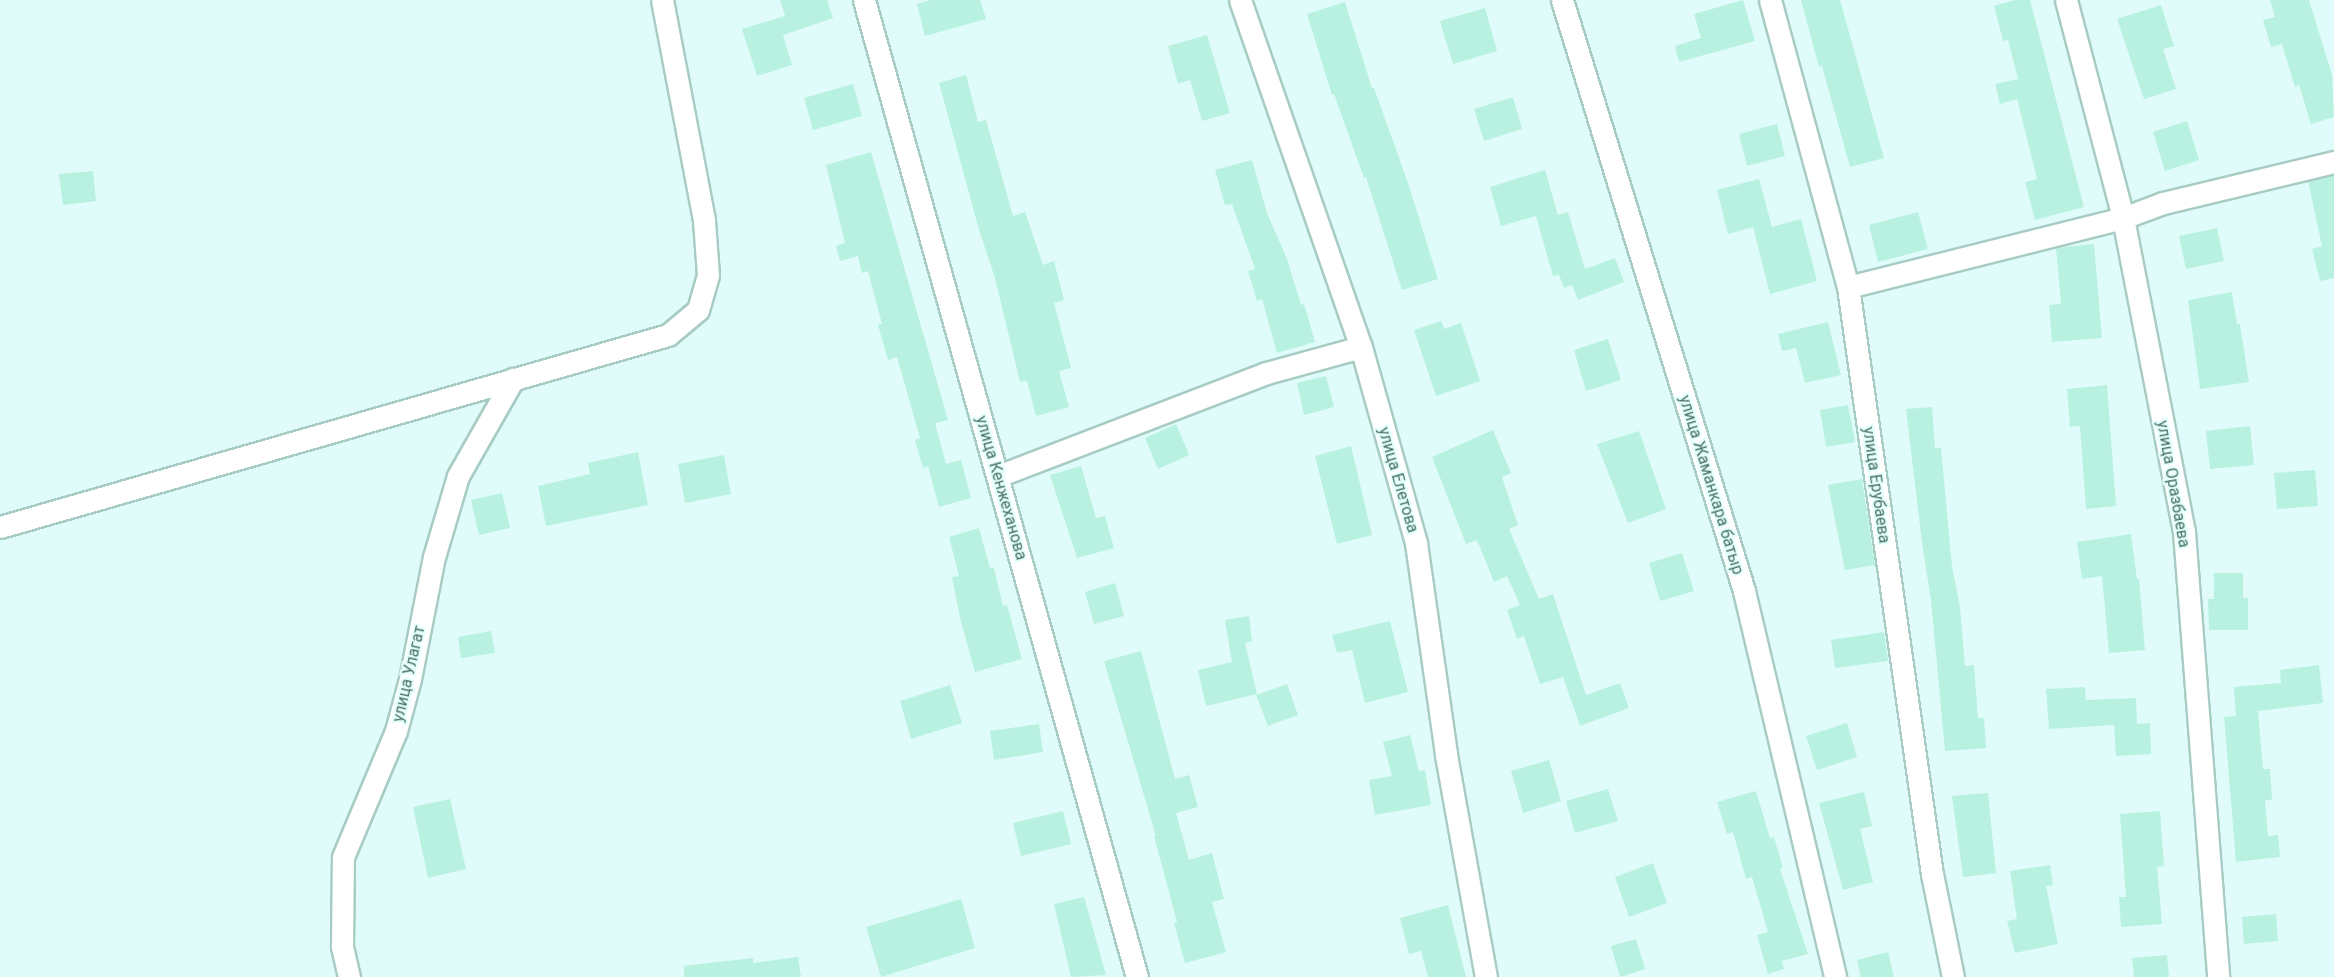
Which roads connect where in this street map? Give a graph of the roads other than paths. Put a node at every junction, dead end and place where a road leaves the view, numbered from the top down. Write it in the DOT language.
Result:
graph roads {
  1 [pos="662,0"];
  2 [pos="864,0"];
  3 [pos="1240,0"];
  4 [pos="1562,0"];
  5 [pos="1770,0"];
  6 [pos="2066,0"];
  7 [pos="2334,162"];
  8 [pos="2123,218"];
  9 [pos="1848,287"];
  10 [pos="1361,347"];
  11 [pos="513,380"];
  12 [pos="998,476"];
  13 [pos="0,526"];
  14 [pos="349,977"];
  15 [pos="1137,977"];
  16 [pos="1486,977"];
  17 [pos="1835,977"];
  18 [pos="1953,977"];
  19 [pos="2218,977"];
  1 -- 11 [label="street"];
  2 -- 12 [label="street, улица Кенжеханова"];
  3 -- 10 [label="street, улица Елетова"];
  4 -- 17 [label="street, улица Жаманкара батыр"];
  5 -- 9 [label="street, улица Ерубаева"];
  6 -- 8 [label="street, улица Оразбаева"];
  7 -- 8 [label="street"];
  8 -- 9 [label="street"];
  8 -- 19 [label="street, улица Оразбаева"];
  9 -- 18 [label="street, улица Ерубаева"];
  10 -- 12 [label="street"];
  10 -- 16 [label="street, улица Елетова"];
  11 -- 13 [label="street"];
  11 -- 14 [label="street, улица Улагат"];
  12 -- 15 [label="street, улица Кенжеханова"];
}
